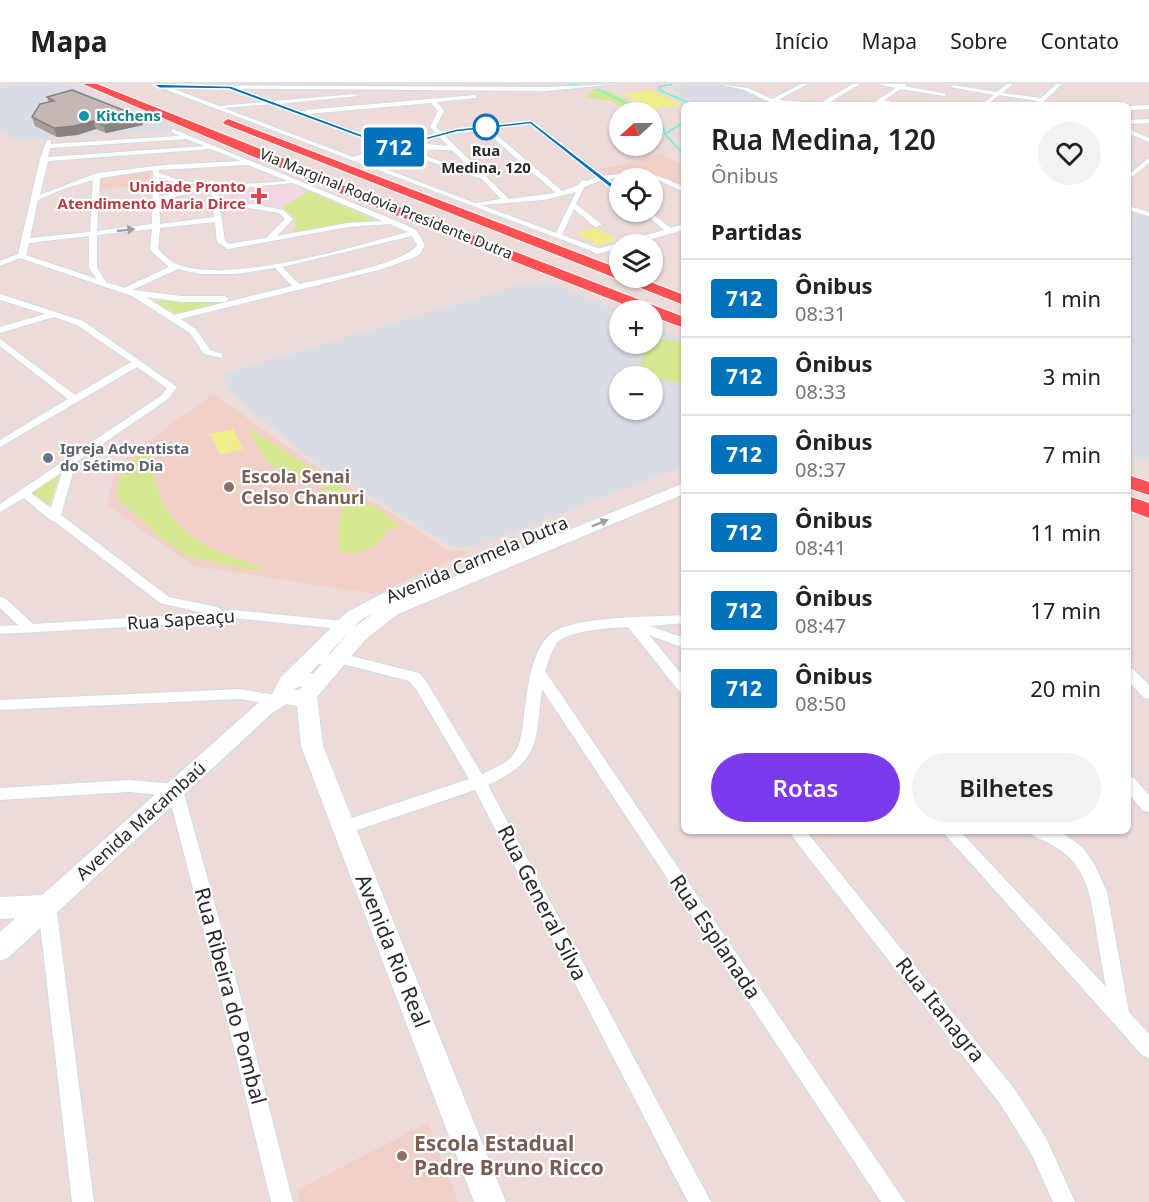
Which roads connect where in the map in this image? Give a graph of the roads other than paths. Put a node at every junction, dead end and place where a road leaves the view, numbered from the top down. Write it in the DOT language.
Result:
graph roads {
  1 [pos="88,84"];
  2 [pos="99,84"];
  3 [pos="112,84"];
  4 [pos="326,84"];
  5 [pos="615,84"];
  6 [pos="722,84"];
  7 [pos="755,84"];
  8 [pos="805,84"];
  9 [pos="857,84"];
  10 [pos="880,84"];
  11 [pos="1010,84"];
  12 [pos="1059,84"];
  13 [pos="459,86"];
  14 [pos="904,86"];
  15 [pos="955,86"];
  16 [pos="152,87"];
  17 [pos="230,87"];
  18 [pos="316,88"];
  19 [pos="746,89"];
  20 [pos="393,90"];
  21 [pos="516,91"];
  22 [pos="997,93"];
  23 [pos="944,94"];
  24 [pos="936,99"];
  25 [pos="432,100"];
  26 [pos="1041,100"];
  27 [pos="771,102"];
  28 [pos="775,102"];
  29 [pos="826,102"];
  30 [pos="878,102"];
  31 [pos="987,102"];
  32 [pos="275,103"];
  33 [pos="400,103"];
  34 [pos="1149,107"];
  35 [pos="216,108"];
  36 [pos="1131,108"];
  37 [pos="301,113"];
  38 [pos="1149,121"];
  39 [pos="1131,122"];
  40 [pos="484,127"];
  41 [pos="173,131"];
  42 [pos="1131,132"];
  43 [pos="439,134"];
  44 [pos="187,137"];
  45 [pos="1149,140"];
  46 [pos="392,147"];
  47 [pos="214,148"];
  48 [pos="455,148"];
  49 [pos="402,151"];
  50 [pos="141,153"];
  51 [pos="123,154"];
  52 [pos="264,155"];
  53 [pos="43,159"];
  54 [pos="352,159"];
  55 [pos="1148,161"];
  56 [pos="361,162"];
  57 [pos="249,163"];
  58 [pos="61,166"];
  59 [pos="51,168"];
  60 [pos="587,168"];
  61 [pos="137,170"];
  62 [pos="1137,170"];
  63 [pos="41,171"];
  64 [pos="96,175"];
  65 [pos="155,175"];
  66 [pos="1131,175"];
  67 [pos="310,176"];
  68 [pos="484,178"];
  69 [pos="601,178"];
  70 [pos="291,179"];
  71 [pos="609,183"];
  72 [pos="583,184"];
  73 [pos="214,187"];
  74 [pos="38,188"];
  75 [pos="681,188"];
  76 [pos="54,189"];
  77 [pos="561,194"];
  78 [pos="336,197"];
  79 [pos="36,199"];
  80 [pos="156,200"];
  81 [pos="216,200"];
  82 [pos="508,202"];
  83 [pos="470,203"];
  84 [pos="574,206"];
  85 [pos="1131,209"];
  86 [pos="1149,214"];
  87 [pos="434,216"];
  88 [pos="218,219"];
  89 [pos="392,222"];
  90 [pos="659,222"];
  91 [pos="598,225"];
  92 [pos="156,226"];
  93 [pos="681,228"];
  94 [pos="282,229"];
  95 [pos="671,231"];
  96 [pos="93,233"];
  97 [pos="414,233"];
  98 [pos="289,236"];
  99 [pos="558,236"];
  100 [pos="26,241"];
  101 [pos="266,241"];
  102 [pos="597,250"];
  103 [pos="17,257"];
  104 [pos="250,258"];
  105 [pos="609,258"];
  106 [pos="529,261"];
  107 [pos="0,264"];
  108 [pos="277,266"];
  109 [pos="176,267"];
  110 [pos="93,268"];
  111 [pos="609,270"];
  112 [pos="72,274"];
  113 [pos="100,283"];
  114 [pos="297,287"];
  115 [pos="663,287"];
  116 [pos="656,288"];
  117 [pos="124,291"];
  118 [pos="135,294"];
  119 [pos="260,296"];
  120 [pos="681,296"];
  121 [pos="681,297"];
  122 [pos="2,299"];
  123 [pos="681,307"];
  124 [pos="681,313"];
  125 [pos="56,314"];
  126 [pos="173,318"];
  127 [pos="681,322"];
  128 [pos="0,330"];
  129 [pos="0,342"];
  130 [pos="219,356"];
  131 [pos="138,362"];
  132 [pos="74,399"];
  133 [pos="0,444"];
  134 [pos="71,461"];
  135 [pos="1131,472"];
  136 [pos="681,475"];
  137 [pos="1149,479"];
  138 [pos="1131,482"];
  139 [pos="681,489"];
  140 [pos="1149,489"];
  141 [pos="1131,490"];
  142 [pos="24,493"];
  143 [pos="1149,498"];
  144 [pos="1131,503"];
  145 [pos="0,509"];
  146 [pos="1149,511"];
  147 [pos="54,518"];
  148 [pos="0,601"];
  149 [pos="171,603"];
  150 [pos="234,614"];
  151 [pos="681,620"];
  152 [pos="164,621"];
  153 [pos="633,624"];
  154 [pos="31,629"];
  155 [pos="352,629"];
  156 [pos="0,630"];
  157 [pos="680,641"];
  158 [pos="659,654"];
  159 [pos="339,658"];
  160 [pos="314,659"];
  161 [pos="538,670"];
  162 [pos="1131,675"];
  163 [pos="681,683"];
  164 [pos="294,692"];
  165 [pos="1149,694"];
  166 [pos="0,705"];
  167 [pos="479,782"];
  168 [pos="1131,786"];
  169 [pos="175,790"];
  170 [pos="0,794"];
  171 [pos="1149,806"];
  172 [pos="343,828"];
  173 [pos="798,834"];
  174 [pos="953,834"];
  175 [pos="1045,834"];
  176 [pos="47,906"];
  177 [pos="0,908"];
  178 [pos="0,949"];
  179 [pos="1120,1015"];
  180 [pos="1149,1048"];
  181 [pos="83,1202"];
  182 [pos="282,1202"];
  183 [pos="490,1202"];
  184 [pos="700,1202"];
  185 [pos="894,1202"];
  186 [pos="1064,1202"];
  1 -- 52 [label="highway, Via Marginal Rodovia Presidente Dutra"];
  2 -- 87 [label="highway"];
  3 -- 123 [label="highway"];
  4 -- 18 [label="street"];
  5 -- 21 [label="street"];
  6 -- 19 [label="street"];
  7 -- 19 [label="street"];
  8 -- 28 [label="street"];
  9 -- 29 [label="street"];
  10 -- 14 [label="street"];
  11 -- 22 [label="street"];
  12 -- 26 [label="street"];
  13 -- 20 [label="street"];
  13 -- 21 [label="street"];
  14 -- 23 [label="street"];
  14 -- 30 [label="street"];
  15 -- 22 [label="street"];
  15 -- 23 [label="street"];
  16 -- 17 [label="street"];
  16 -- 35 [label="street"];
  16 -- 111 [label="highway"];
  17 -- 18 [label="street"];
  17 -- 32 [label="street"];
  18 -- 20 [label="street"];
  19 -- 27 [label="street"];
  20 -- 32 [label="street"];
  20 -- 33 [label="street"];
  21 -- 25 [label="street"];
  22 -- 26 [label="street"];
  22 -- 31 [label="street"];
  23 -- 24 [label="street"];
  25 -- 33 [label="street"];
  25 -- 43 [label="street"];
  32 -- 35 [label="street"];
  32 -- 37 [label="street"];
  33 -- 37 [label="street"];
  34 -- 36 [label="street"];
  35 -- 54 [label="street"];
  37 -- 46 [label="street"];
  38 -- 39 [label="street"];
  40 -- 43 [label="street"];
  40 -- 60 [label="street"];
  40 -- 77 [label="street"];
  41 -- 44 [label="street"];
  42 -- 45 [label="street"];
  43 -- 46 [label="street"];
  43 -- 48 [label="street"];
  44 -- 47 [label="street"];
  44 -- 53 [label="street"];
  46 -- 49 [label="street"];
  46 -- 54 [label="street"];
  47 -- 50 [label="street"];
  47 -- 57 [label="street"];
  48 -- 49 [label="street"];
  48 -- 68 [label="street"];
  49 -- 56 [label="street"];
  49 -- 68 [label="street"];
  50 -- 51 [label="street"];
  50 -- 61 [label="street"];
  51 -- 53 [label="street"];
  51 -- 58 [label="street"];
  52 -- 67 [label="highway, Via Marginal Rodovia Presidente Dutra"];
  52 -- 70 [label="highway"];
  53 -- 63 [label="street"];
  54 -- 56 [label="street"];
  55 -- 62 [label="street"];
  55 -- 62 [label="street"];
  56 -- 83 [label="street"];
  57 -- 65 [label="street"];
  57 -- 70 [label="street"];
  59 -- 63 [label="street"];
  60 -- 69 [label="street"];
  60 -- 72 [label="street"];
  61 -- 64 [label="street"];
  61 -- 65 [label="street"];
  62 -- 66 [label="street"];
  63 -- 74 [label="street"];
  64 -- 76 [label="street"];
  64 -- 96 [label="street"];
  65 -- 73 [label="street"];
  65 -- 80 [label="street"];
  67 -- 87 [label="highway"];
  67 -- 106 [label="highway, Via Marginal Rodovia Presidente Dutra"];
  68 -- 82 [label="street"];
  69 -- 71 [label="street"];
  69 -- 72 [label="street"];
  69 -- 75 [label="street"];
  70 -- 73 [label="street"];
  70 -- 73 [label="street"];
  70 -- 78 [label="street"];
  72 -- 77 [label="street"];
  72 -- 84 [label="street"];
  73 -- 80 [label="street"];
  73 -- 81 [label="street"];
  74 -- 76 [label="street"];
  74 -- 79 [label="street"];
  76 -- 79 [label="street"];
  77 -- 82 [label="street"];
  78 -- 89 [label="street"];
  78 -- 106 [label="highway"];
  79 -- 100 [label="street"];
  80 -- 92 [label="street"];
  81 -- 88 [label="street"];
  81 -- 94 [label="street"];
  82 -- 83 [label="street"];
  83 -- 99 [label="street"];
  84 -- 91 [label="street"];
  84 -- 99 [label="street"];
  85 -- 86 [label="street"];
  87 -- 124 [label="highway"];
  88 -- 92 [label="street"];
  88 -- 104 [label="street"];
  89 -- 97 [label="street"];
  89 -- 98 [label="street"];
  90 -- 95 [label="street"];
  96 -- 92 [label="street, one-way"];
  92 -- 109 [label="street"];
  93 -- 95 [label="street"];
  94 -- 98 [label="street"];
  94 -- 101 [label="street"];
  95 -- 102 [label="street"];
  96 -- 100 [label="street"];
  96 -- 110 [label="street"];
  97 -- 108 [label="street"];
  97 -- 114 [label="street"];
  98 -- 101 [label="street"];
  99 -- 102 [label="street"];
  100 -- 103 [label="street"];
  101 -- 104 [label="street"];
  102 -- 105 [label="highway"];
  103 -- 107 [label="street"];
  103 -- 112 [label="street"];
  104 -- 108 [label="street"];
  104 -- 109 [label="street"];
  106 -- 127 [label="highway, Via Marginal Rodovia Presidente Dutra"];
  108 -- 114 [label="street"];
  109 -- 117 [label="street"];
  110 -- 112 [label="street"];
  110 -- 113 [label="street"];
  112 -- 113 [label="street"];
  113 -- 117 [label="street"];
  114 -- 119 [label="street"];
  115 -- 120 [label="highway"];
  116 -- 121 [label="highway"];
  117 -- 118 [label="street"];
  118 -- 119 [label="street"];
  118 -- 126 [label="street"];
  119 -- 126 [label="street"];
  122 -- 125 [label="street"];
  125 -- 128 [label="street"];
  125 -- 131 [label="street"];
  126 -- 130 [label="street"];
  129 -- 132 [label="street"];
  131 -- 132 [label="street"];
  131 -- 134 [label="street"];
  132 -- 133 [label="street"];
  134 -- 142 [label="street"];
  134 -- 147 [label="street"];
  135 -- 137 [label="highway"];
  136 -- 155 [label="street, Avenida Carmela Dutra"];
  138 -- 140 [label="highway"];
  155 -- 139 [label="street, Avenida Carmela Dutra, one-way"];
  141 -- 143 [label="highway"];
  142 -- 145 [label="street"];
  142 -- 147 [label="street"];
  144 -- 146 [label="highway"];
  147 -- 149 [label="street"];
  148 -- 154 [label="street"];
  149 -- 150 [label="street"];
  149 -- 152 [label="street"];
  150 -- 152 [label="street, Rua Sapeaçu"];
  150 -- 155 [label="street, Rua Sapeaçu"];
  151 -- 153 [label="street"];
  152 -- 154 [label="street, Rua Sapeaçu"];
  153 -- 157 [label="street"];
  153 -- 158 [label="street"];
  153 -- 161 [label="street"];
  154 -- 156 [label="street, Rua Sapeaçu"];
  155 -- 159 [label="street, Avenida Carmela Dutra"];
  155 -- 160 [label="street, Avenida Carmela Dutra"];
  157 -- 158 [label="street"];
  158 -- 163 [label="street"];
  159 -- 160 [label="street, Rua General Silva"];
  159 -- 164 [label="street, Avenida Carmela Dutra"];
  159 -- 167 [label="street, Rua General Silva"];
  160 -- 164 [label="street, Avenida Carmela Dutra"];
  161 -- 167 [label="street"];
  161 -- 185 [label="street, Rua Esplanada"];
  162 -- 165 [label="street"];
  164 -- 166 [label="street"];
  164 -- 169 [label="street, Avenida Macambaú"];
  164 -- 172 [label="street, Avenida Rio Real"];
  167 -- 172 [label="street"];
  167 -- 184 [label="street, Rua General Silva"];
  168 -- 171 [label="street"];
  169 -- 170 [label="street"];
  169 -- 176 [label="street, Avenida Macambaú"];
  169 -- 182 [label="street, Rua Ribeira do Pombal"];
  172 -- 183 [label="street, Avenida Rio Real"];
  173 -- 186 [label="street, Rua Itanagra"];
  174 -- 179 [label="street"];
  175 -- 179 [label="street"];
  176 -- 177 [label="street"];
  176 -- 178 [label="street, Avenida Macambaú"];
  176 -- 181 [label="street"];
  179 -- 180 [label="street"];
}
